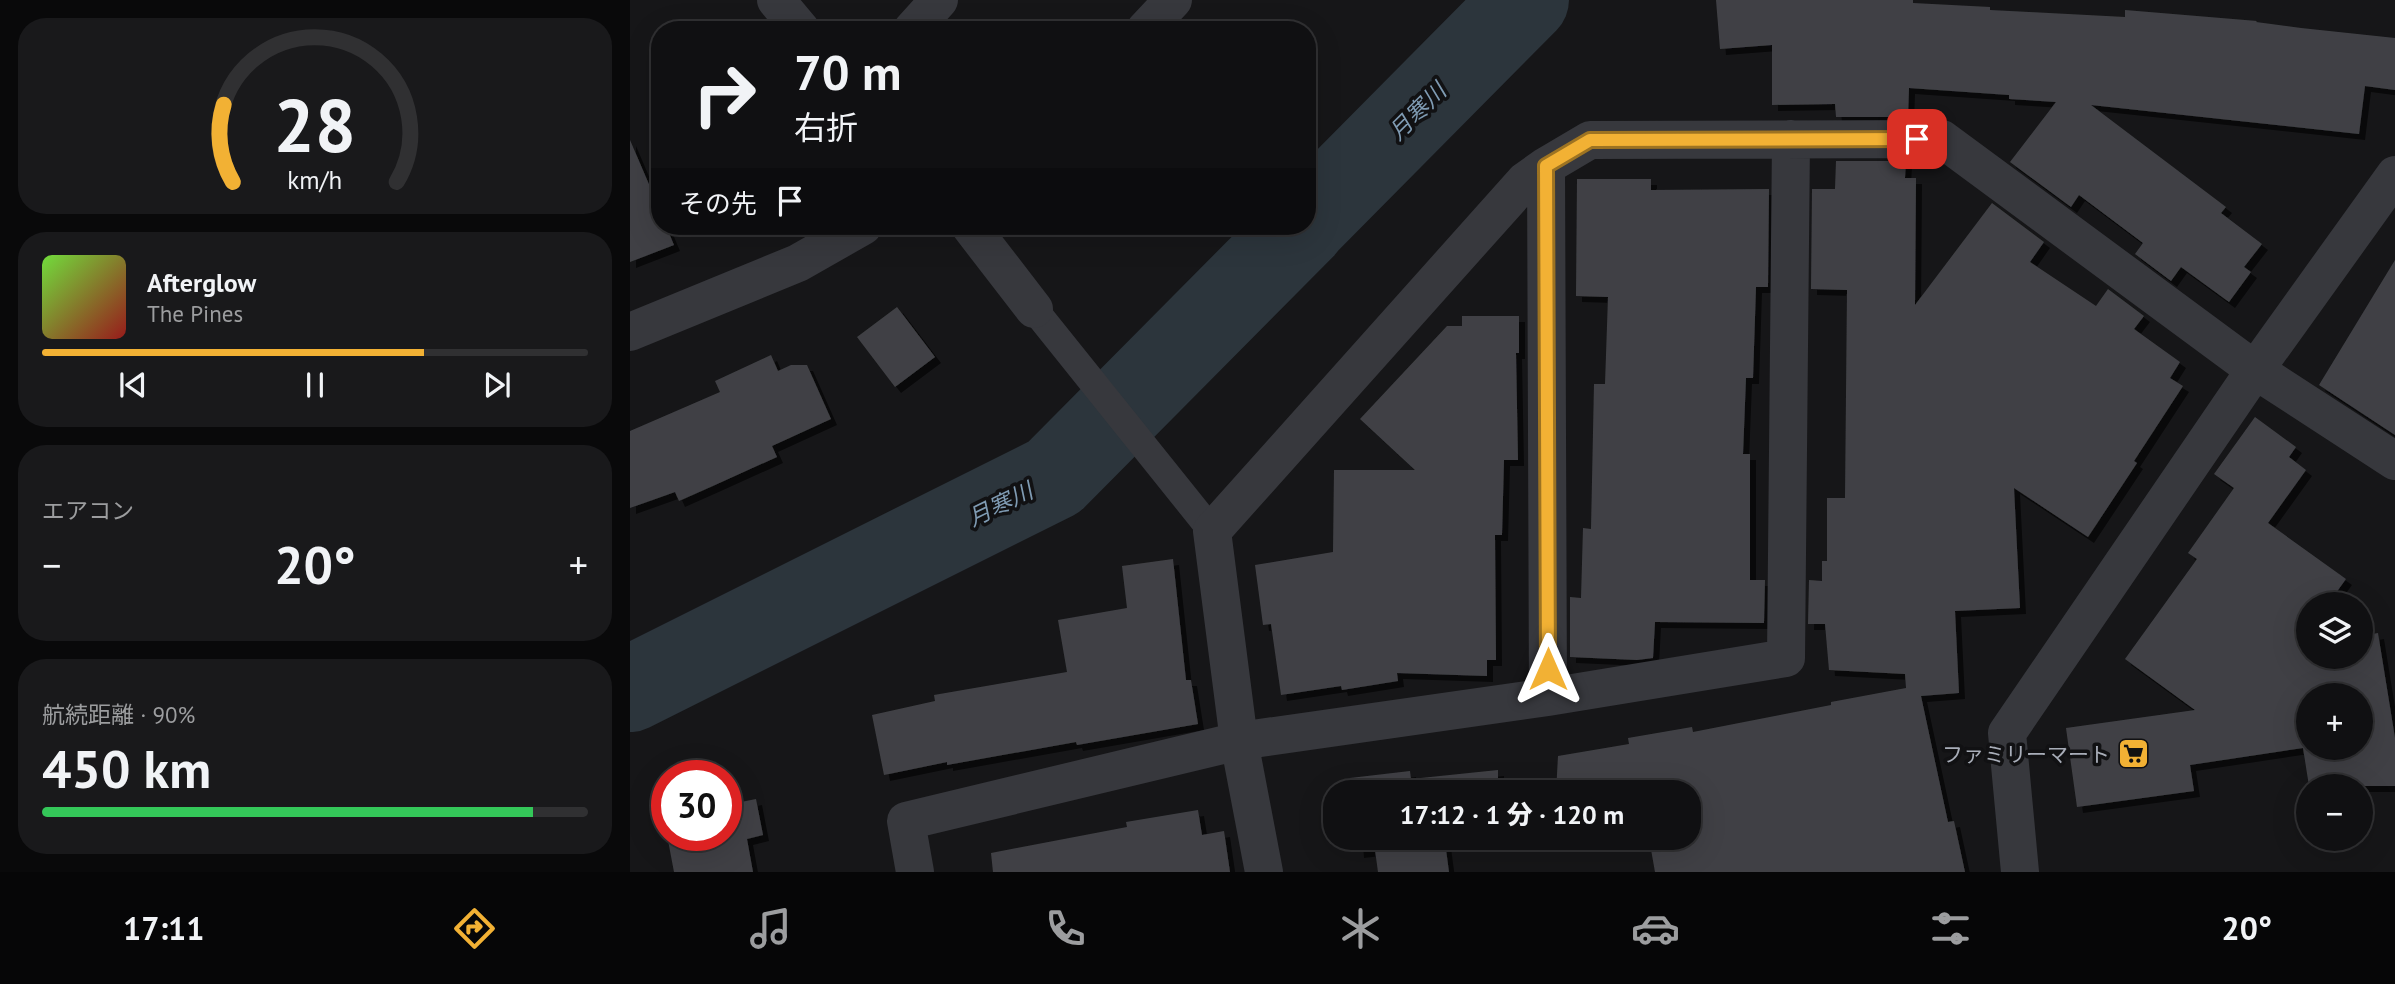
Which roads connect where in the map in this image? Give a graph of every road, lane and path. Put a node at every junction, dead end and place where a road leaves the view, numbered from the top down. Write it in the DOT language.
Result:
graph roads {
  1 [pos="776,0"];
  2 [pos="939,0"];
  3 [pos="1172,0"];
  4 [pos="794,21"];
  5 [pos="920,21"];
  6 [pos="1152,21"];
  7 [pos="1791,139"];
  8 [pos="1546,166"];
  9 [pos="2395,175"];
  10 [pos="847,235"];
  11 [pos="977,235"];
  12 [pos="1034,309"];
  13 [pos="630,332"];
  14 [pos="2256,370"];
  15 [pos="2395,461"];
  16 [pos="1212,531"];
  17 [pos="1548,697"];
  18 [pos="1239,741"];
  19 [pos="915,872"];
  20 [pos="1264,872"];
  21 [pos="2020,872"];
  1 -- 4 [label="street"];
  2 -- 5 [label="street"];
  3 -- 6 [label="street"];
  7 -- 8 [label="street"];
  7 -- 14 [label="street"];
  7 -- 17 [label="street"];
  8 -- 16 [label="street"];
  8 -- 17 [label="street"];
  9 -- 14 [label="street"];
  10 -- 13 [label="street"];
  11 -- 12 [label="street"];
  12 -- 16 [label="lane"];
  14 -- 15 [label="street"];
  14 -- 21 [label="street"];
  16 -- 18 [label="street"];
  17 -- 18 [label="street"];
  18 -- 19 [label="street"];
  18 -- 20 [label="street"];
}
